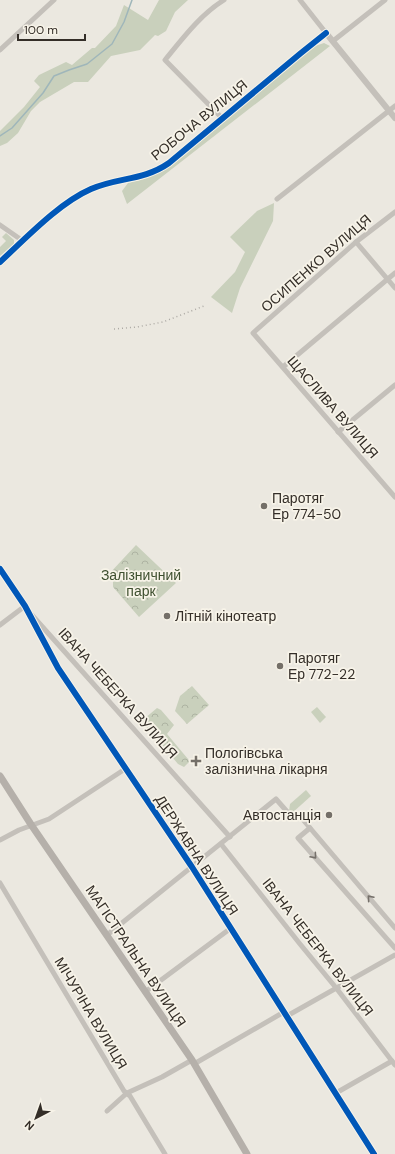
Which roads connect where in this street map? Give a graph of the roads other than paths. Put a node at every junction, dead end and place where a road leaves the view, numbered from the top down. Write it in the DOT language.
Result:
graph roads {
  1 [pos="54,0"];
  2 [pos="224,0"];
  3 [pos="300,0"];
  4 [pos="385,0"];
  5 [pos="326,33"];
  6 [pos="333,41"];
  7 [pos="0,50"];
  8 [pos="395,106"];
  9 [pos="389,110"];
  10 [pos="222,118"];
  11 [pos="395,118"];
  12 [pos="277,199"];
  13 [pos="395,212"];
  14 [pos="0,226"];
  15 [pos="23,241"];
  16 [pos="356,242"];
  17 [pos="0,262"];
  18 [pos="395,273"];
  19 [pos="388,279"];
  20 [pos="395,288"];
  21 [pos="253,333"];
  22 [pos="283,367"];
  23 [pos="395,385"];
  24 [pos="338,432"];
  25 [pos="395,496"];
  26 [pos="0,569"];
  27 [pos="25,606"];
  28 [pos="0,625"];
  29 [pos="125,769"];
  30 [pos="0,776"];
  31 [pos="32,826"];
  32 [pos="310,828"];
  33 [pos="230,837"];
  34 [pos="0,840"];
  35 [pos="221,844"];
  36 [pos="192,868"];
  37 [pos="0,884"];
  38 [pos="231,928"];
  39 [pos="395,928"];
  40 [pos="107,935"];
  41 [pos="395,948"];
  42 [pos="395,955"];
  43 [pos="337,989"];
  44 [pos="145,992"];
  45 [pos="285,1014"];
  46 [pos="193,1062"];
  47 [pos="393,1063"];
  48 [pos="127,1093"];
  49 [pos="336,1093"];
  50 [pos="107,1111"];
  51 [pos="165,1154"];
  52 [pos="248,1154"];
  53 [pos="374,1154"];
  1 -- 7 [label="street"];
  2 -- 10 [label="street"];
  3 -- 5 [label="street"];
  4 -- 6 [label="street"];
  5 -- 6 [label="street"];
  5 -- 10 [label="street, РОБОЧА ВУЛИЦЯ"];
  6 -- 9 [label="street"];
  8 -- 9 [label="street"];
  9 -- 11 [label="street"];
  9 -- 12 [label="street"];
  10 -- 15 [label="street, РОБОЧА ВУЛИЦЯ"];
  13 -- 16 [label="street, ОСИПЕНКО ВУЛИЦЯ"];
  14 -- 15 [label="street"];
  15 -- 17 [label="street, РОБОЧА ВУЛИЦЯ"];
  16 -- 19 [label="street"];
  16 -- 21 [label="street, ОСИПЕНКО ВУЛИЦЯ"];
  18 -- 19 [label="street"];
  19 -- 20 [label="street"];
  19 -- 22 [label="street"];
  21 -- 22 [label="street, ЩАСЛИВА ВУЛИЦЯ"];
  22 -- 24 [label="street, ЩАСЛИВА ВУЛИЦЯ"];
  23 -- 24 [label="street"];
  24 -- 25 [label="street, ЩАСЛИВА ВУЛИЦЯ"];
  26 -- 27 [label="street, ДЕРЖАВНА ВУЛИЦЯ"];
  27 -- 28 [label="street"];
  27 -- 29 [label="street, ДЕРЖАВНА ВУЛИЦЯ"];
  27 -- 33 [label="street, ІВАНА ЧЕБЕРКА ВУЛИЦЯ"];
  29 -- 31 [label="street"];
  29 -- 36 [label="street, ДЕРЖАВНА ВУЛИЦЯ"];
  30 -- 31 [label="main road, МАГІСТРАЛЬНА ВУЛИЦЯ"];
  31 -- 34 [label="street"];
  31 -- 40 [label="main road, МАГІСТРАЛЬНА ВУЛИЦЯ"];
  32 -- 33 [label="street"];
  39 -- 32 [label="street, one-way"];
  32 -- 41 [label="street, one-way"];
  33 -- 35 [label="street"];
  35 -- 36 [label="street"];
  35 -- 43 [label="street, ІВАНА ЧЕБЕРКА ВУЛИЦЯ"];
  36 -- 38 [label="street, ДЕРЖАВНА ВУЛИЦЯ"];
  36 -- 40 [label="street"];
  37 -- 48 [label="street, МІЧУРІНА ВУЛИЦЯ"];
  38 -- 44 [label="street"];
  38 -- 45 [label="street, ДЕРЖАВНА ВУЛИЦЯ"];
  40 -- 44 [label="main road, МАГІСТРАЛЬНА ВУЛИЦЯ"];
  42 -- 43 [label="street"];
  43 -- 45 [label="street"];
  43 -- 47 [label="street, ІВАНА ЧЕБЕРКА ВУЛИЦЯ"];
  44 -- 46 [label="main road, МАГІСТРАЛЬНА ВУЛИЦЯ"];
  45 -- 46 [label="street"];
  45 -- 49 [label="street, ДЕРЖАВНА ВУЛИЦЯ"];
  46 -- 48 [label="street"];
  46 -- 52 [label="main road, МАГІСТРАЛЬНА ВУЛИЦЯ"];
  47 -- 49 [label="street"];
  48 -- 50 [label="street"];
  48 -- 51 [label="street, МІЧУРІНА ВУЛИЦЯ"];
  49 -- 53 [label="street, ДЕРЖАВНА ВУЛИЦЯ"];
}
